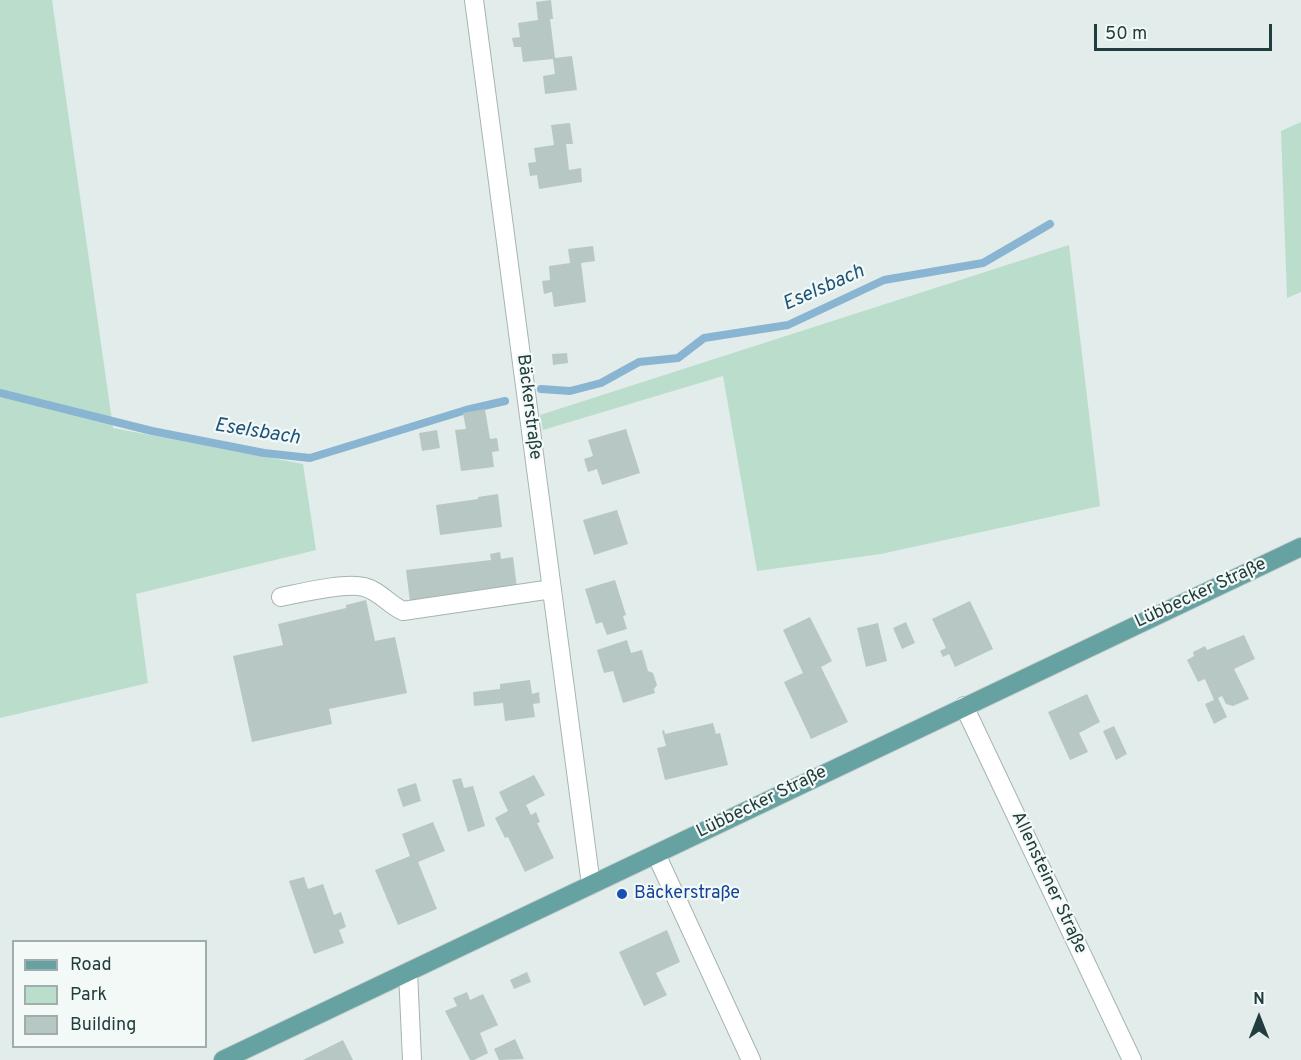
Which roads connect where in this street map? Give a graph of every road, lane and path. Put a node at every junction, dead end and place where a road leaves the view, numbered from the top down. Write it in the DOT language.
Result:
graph roads {
  1 [pos="474,0"];
  2 [pos="1301,547"];
  3 [pos="552,589"];
  4 [pos="281,597"];
  5 [pos="964,706"];
  6 [pos="656,854"];
  7 [pos="591,885"];
  8 [pos="408,972"];
  9 [pos="223,1060"];
  10 [pos="412,1060"];
  11 [pos="751,1060"];
  12 [pos="1132,1060"];
  1 -- 3 [label="street, Bäckerstraße"];
  2 -- 5 [label="main road, Lübbecker Straße"];
  3 -- 4 [label="street"];
  3 -- 7 [label="street, Bäckerstraße"];
  5 -- 6 [label="main road, Lübbecker Straße"];
  5 -- 12 [label="street, Allensteiner Straße"];
  6 -- 7 [label="main road, Lübbecker Straße"];
  6 -- 11 [label="street"];
  7 -- 8 [label="main road, Lübbecker Straße"];
  8 -- 9 [label="main road, Lübbecker Straße"];
  8 -- 10 [label="street"];
}
